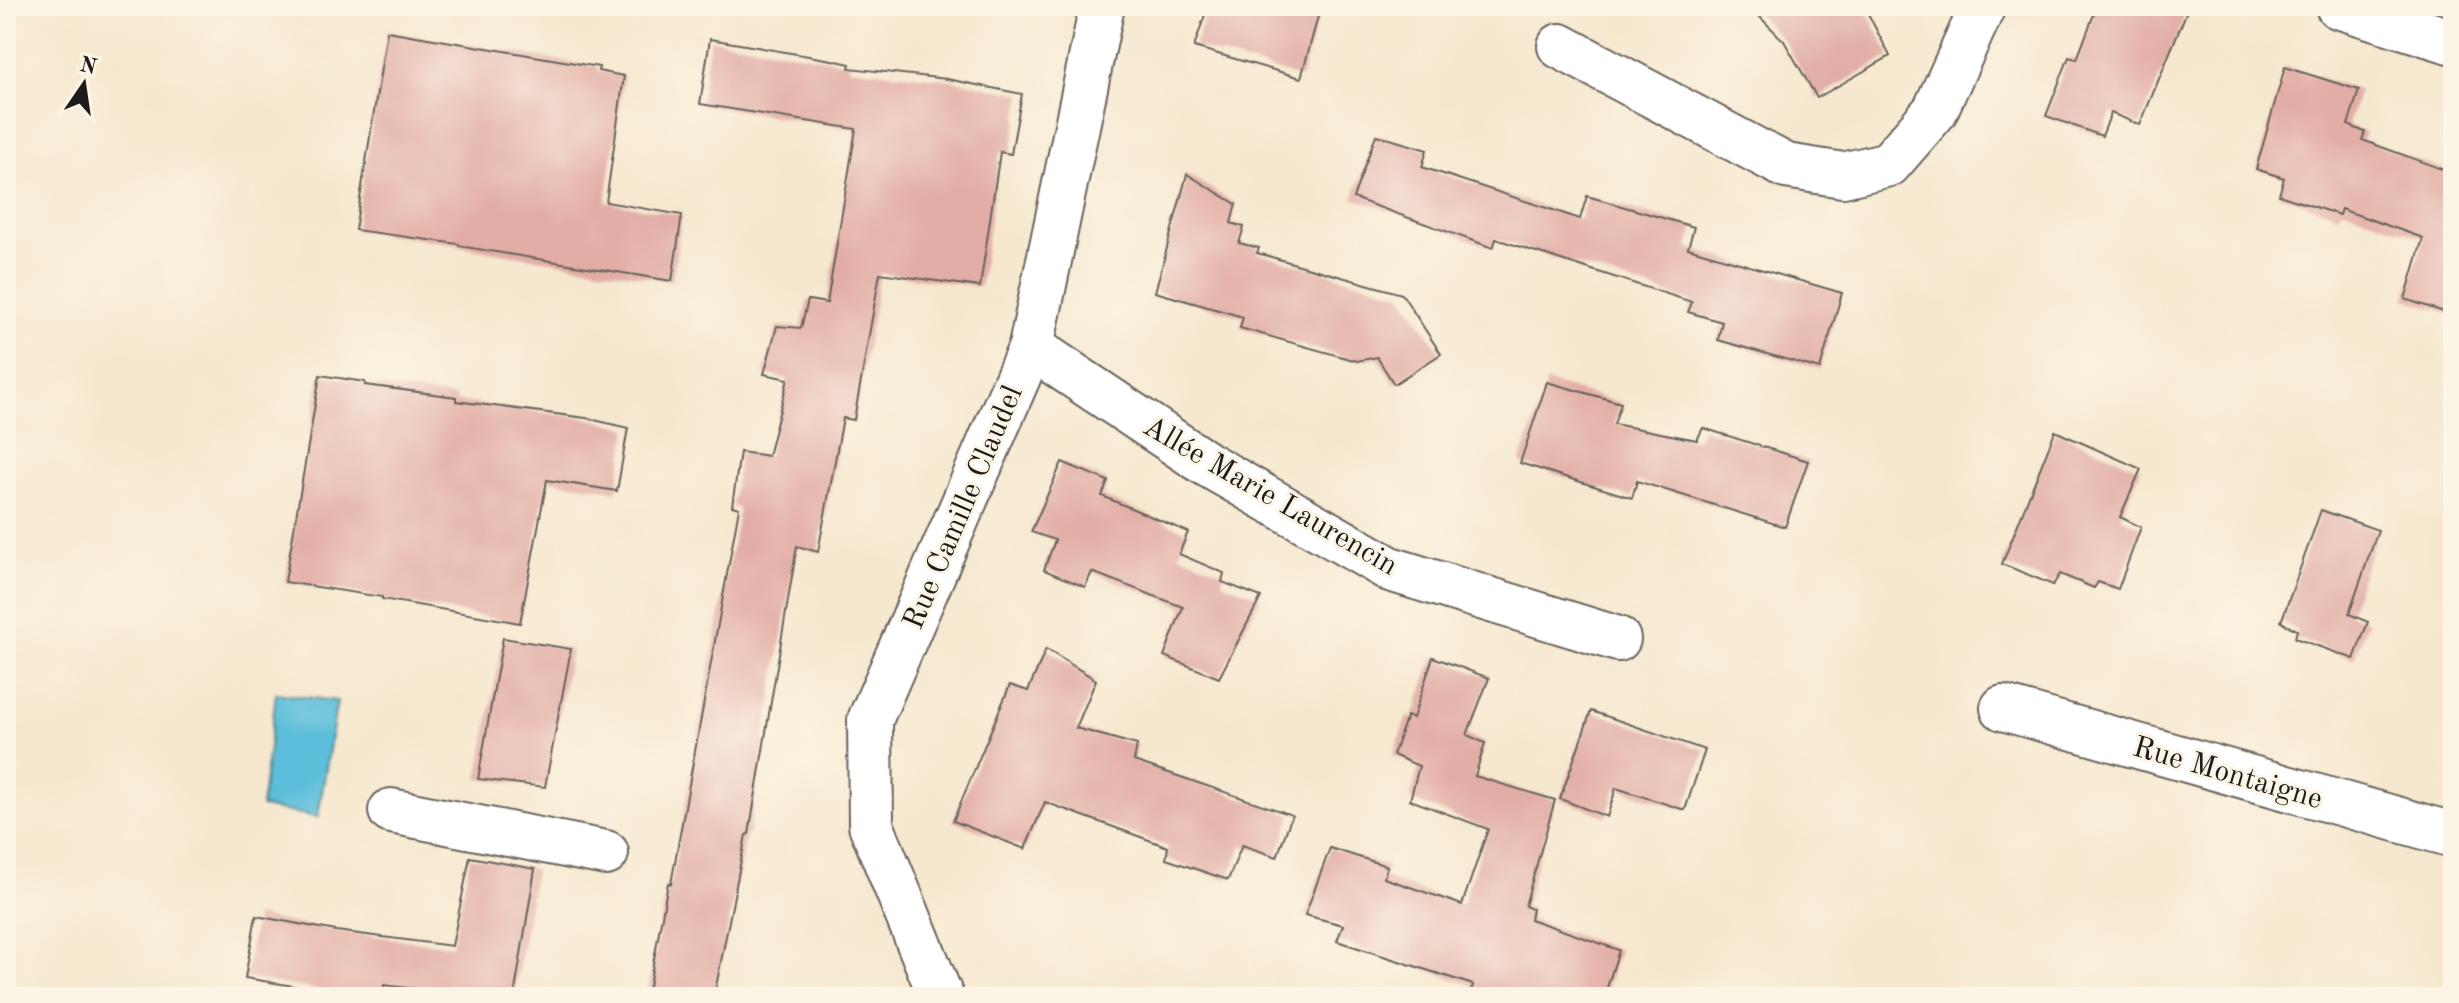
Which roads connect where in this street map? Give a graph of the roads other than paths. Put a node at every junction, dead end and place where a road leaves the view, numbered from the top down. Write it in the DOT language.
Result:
graph roads {
  1 [pos="1102,6"];
  2 [pos="1983,6"];
  3 [pos="2338,6"];
  4 [pos="2453,42"];
  5 [pos="1560,46"];
  6 [pos="1031,347"];
  7 [pos="1618,639"];
  8 [pos="2003,708"];
  9 [pos="391,811"];
  10 [pos="2453,835"];
  11 [pos="606,853"];
  12 [pos="941,997"];
  1 -- 6 [label="street, Rue Camille Claudel"];
  2 -- 5 [label="street"];
  3 -- 4 [label="street"];
  6 -- 7 [label="street, Allée Marie Laurencin"];
  6 -- 12 [label="street, Rue Camille Claudel"];
  8 -- 10 [label="street, Rue Montaigne"];
  9 -- 11 [label="street"];
}
